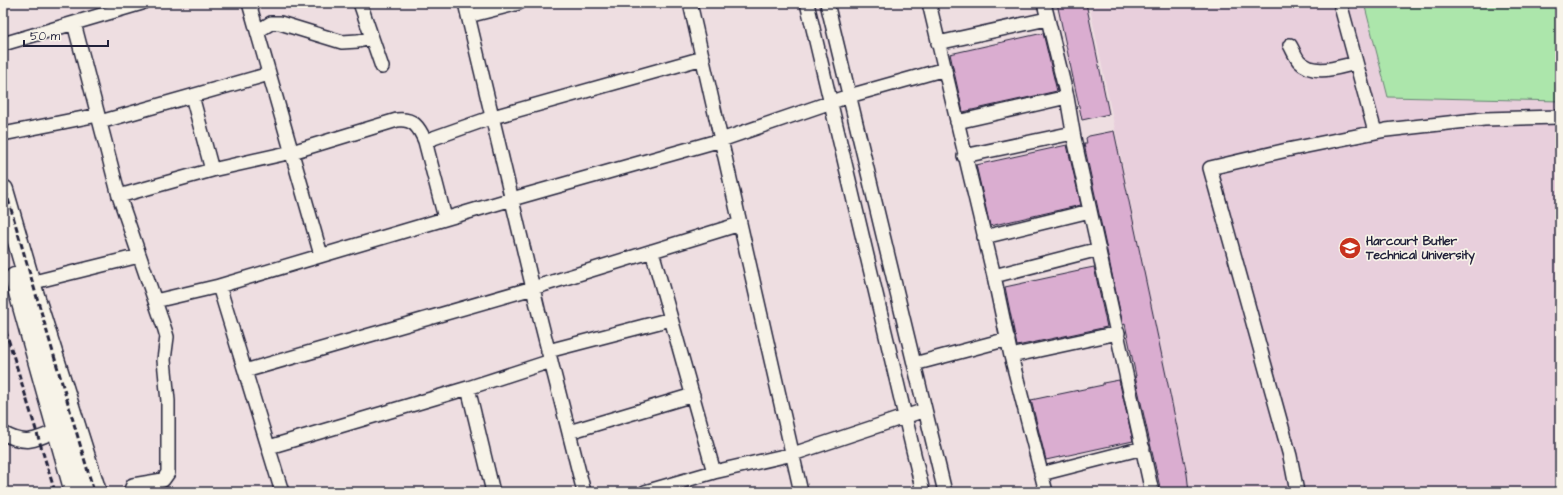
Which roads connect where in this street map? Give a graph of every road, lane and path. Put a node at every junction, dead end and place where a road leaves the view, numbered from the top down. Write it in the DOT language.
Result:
graph roads {
  1 [pos="142,3"];
  2 [pos="249,3"];
  3 [pos="360,3"];
  4 [pos="465,3"];
  5 [pos="519,3"];
  6 [pos="690,3"];
  7 [pos="807,3"];
  8 [pos="827,3"];
  9 [pos="929,3"];
  10 [pos="1044,3"];
  11 [pos="1340,3"];
  12 [pos="468,16"];
  13 [pos="1047,19"];
  14 [pos="74,23"];
  15 [pos="258,31"];
  16 [pos="372,38"];
  17 [pos="938,43"];
  18 [pos="3,44"];
  19 [pos="1290,45"];
  20 [pos="702,58"];
  21 [pos="1356,63"];
  22 [pos="382,67"];
  23 [pos="945,69"];
  24 [pos="269,74"];
  25 [pos="192,96"];
  26 [pos="849,96"];
  27 [pos="1067,97"];
  28 [pos="831,103"];
  29 [pos="1560,116"];
  30 [pos="493,117"];
  31 [pos="99,119"];
  32 [pos="957,122"];
  33 [pos="1375,132"];
  34 [pos="1073,133"];
  35 [pos="3,134"];
  36 [pos="721,140"];
  37 [pos="425,141"];
  38 [pos="292,152"];
  39 [pos="964,156"];
  40 [pos="212,170"];
  41 [pos="3,190"];
  42 [pos="119,196"];
  43 [pos="512,199"];
  44 [pos="1090,211"];
  45 [pos="445,218"];
  46 [pos="740,224"];
  47 [pos="3,235"];
  48 [pos="984,237"];
  49 [pos="1099,250"];
  50 [pos="652,251"];
  51 [pos="321,255"];
  52 [pos="139,256"];
  53 [pos="994,276"];
  54 [pos="30,283"];
  55 [pos="219,286"];
  56 [pos="533,288"];
  57 [pos="155,301"];
  58 [pos="671,318"];
  59 [pos="1118,333"];
  60 [pos="1008,339"];
  61 [pos="550,356"];
  62 [pos="1011,356"];
  63 [pos="914,364"];
  64 [pos="245,371"];
  65 [pos="468,388"];
  66 [pos="693,395"];
  67 [pos="925,410"];
  68 [pos="905,416"];
  69 [pos="58,430"];
  70 [pos="569,432"];
  71 [pos="3,433"];
  72 [pos="269,448"];
  73 [pos="1142,448"];
  74 [pos="793,454"];
  75 [pos="714,472"];
  76 [pos="1041,474"];
  77 [pos="672,488"];
  78 [pos="75,492"];
  79 [pos="96,492"];
  80 [pos="130,492"];
  81 [pos="282,492"];
  82 [pos="493,492"];
  83 [pos="584,492"];
  84 [pos="645,492"];
  85 [pos="801,492"];
  86 [pos="923,492"];
  87 [pos="945,492"];
  88 [pos="1046,492"];
  89 [pos="1152,492"];
  90 [pos="1297,492"];
  1 -- 14 [label="street"];
  2 -- 15 [label="street"];
  3 -- 16 [label="street"];
  4 -- 12 [label="street"];
  5 -- 12 [label="street"];
  6 -- 20 [label="street"];
  7 -- 28 [label="street"];
  8 -- 26 [label="street"];
  9 -- 17 [label="street"];
  10 -- 13 [label="street"];
  11 -- 21 [label="street"];
  12 -- 30 [label="street"];
  13 -- 17 [label="street"];
  13 -- 27 [label="street"];
  14 -- 18 [label="street"];
  14 -- 31 [label="street"];
  15 -- 16 [label="street"];
  15 -- 24 [label="street"];
  16 -- 22 [label="street"];
  17 -- 23 [label="street"];
  19 -- 21 [label="street"];
  20 -- 30 [label="street"];
  20 -- 36 [label="street"];
  21 -- 33 [label="street"];
  23 -- 26 [label="street"];
  23 -- 32 [label="street"];
  24 -- 25 [label="street"];
  24 -- 38 [label="street"];
  25 -- 31 [label="street"];
  25 -- 40 [label="street"];
  26 -- 28 [label="street"];
  26 -- 63 [label="street"];
  27 -- 32 [label="street"];
  27 -- 34 [label="street"];
  28 -- 36 [label="street"];
  28 -- 68 [label="street"];
  29 -- 33 [label="street"];
  30 -- 37 [label="street"];
  30 -- 43 [label="street"];
  31 -- 35 [label="street"];
  31 -- 42 [label="street"];
  32 -- 39 [label="street"];
  33 -- 90 [label="street"];
  34 -- 39 [label="street"];
  34 -- 44 [label="street"];
  36 -- 43 [label="street"];
  36 -- 46 [label="street"];
  37 -- 38 [label="street"];
  37 -- 45 [label="street"];
  38 -- 40 [label="street"];
  38 -- 51 [label="street"];
  39 -- 48 [label="street"];
  40 -- 42 [label="street"];
  41 -- 54 [label="highway"];
  42 -- 52 [label="street"];
  43 -- 45 [label="street"];
  43 -- 56 [label="street"];
  44 -- 48 [label="street"];
  44 -- 49 [label="street"];
  45 -- 51 [label="street"];
  46 -- 50 [label="street"];
  46 -- 74 [label="street"];
  47 -- 69 [label="highway"];
  48 -- 53 [label="street"];
  49 -- 53 [label="street"];
  49 -- 59 [label="street"];
  50 -- 56 [label="street"];
  50 -- 58 [label="street"];
  51 -- 55 [label="street"];
  52 -- 54 [label="street"];
  52 -- 57 [label="street"];
  53 -- 60 [label="street"];
  54 -- 79 [label="highway"];
  55 -- 57 [label="street"];
  55 -- 64 [label="street"];
  56 -- 61 [label="street"];
  56 -- 64 [label="street"];
  57 -- 80 [label="street"];
  58 -- 61 [label="street"];
  58 -- 66 [label="street"];
  59 -- 62 [label="street"];
  59 -- 73 [label="street"];
  60 -- 62 [label="street"];
  60 -- 63 [label="street"];
  61 -- 65 [label="street"];
  61 -- 70 [label="street"];
  62 -- 76 [label="street"];
  63 -- 67 [label="street"];
  64 -- 72 [label="street"];
  65 -- 72 [label="street"];
  65 -- 82 [label="street"];
  66 -- 70 [label="street"];
  66 -- 75 [label="street"];
  67 -- 68 [label="street"];
  67 -- 87 [label="street"];
  68 -- 74 [label="street"];
  68 -- 86 [label="street"];
  69 -- 71 [label="street"];
  69 -- 78 [label="highway"];
  70 -- 83 [label="street"];
  72 -- 81 [label="street"];
  73 -- 76 [label="street"];
  73 -- 89 [label="street"];
  74 -- 75 [label="street"];
  74 -- 85 [label="street"];
  75 -- 77 [label="street"];
  76 -- 88 [label="street"];
  77 -- 84 [label="street"];
}
